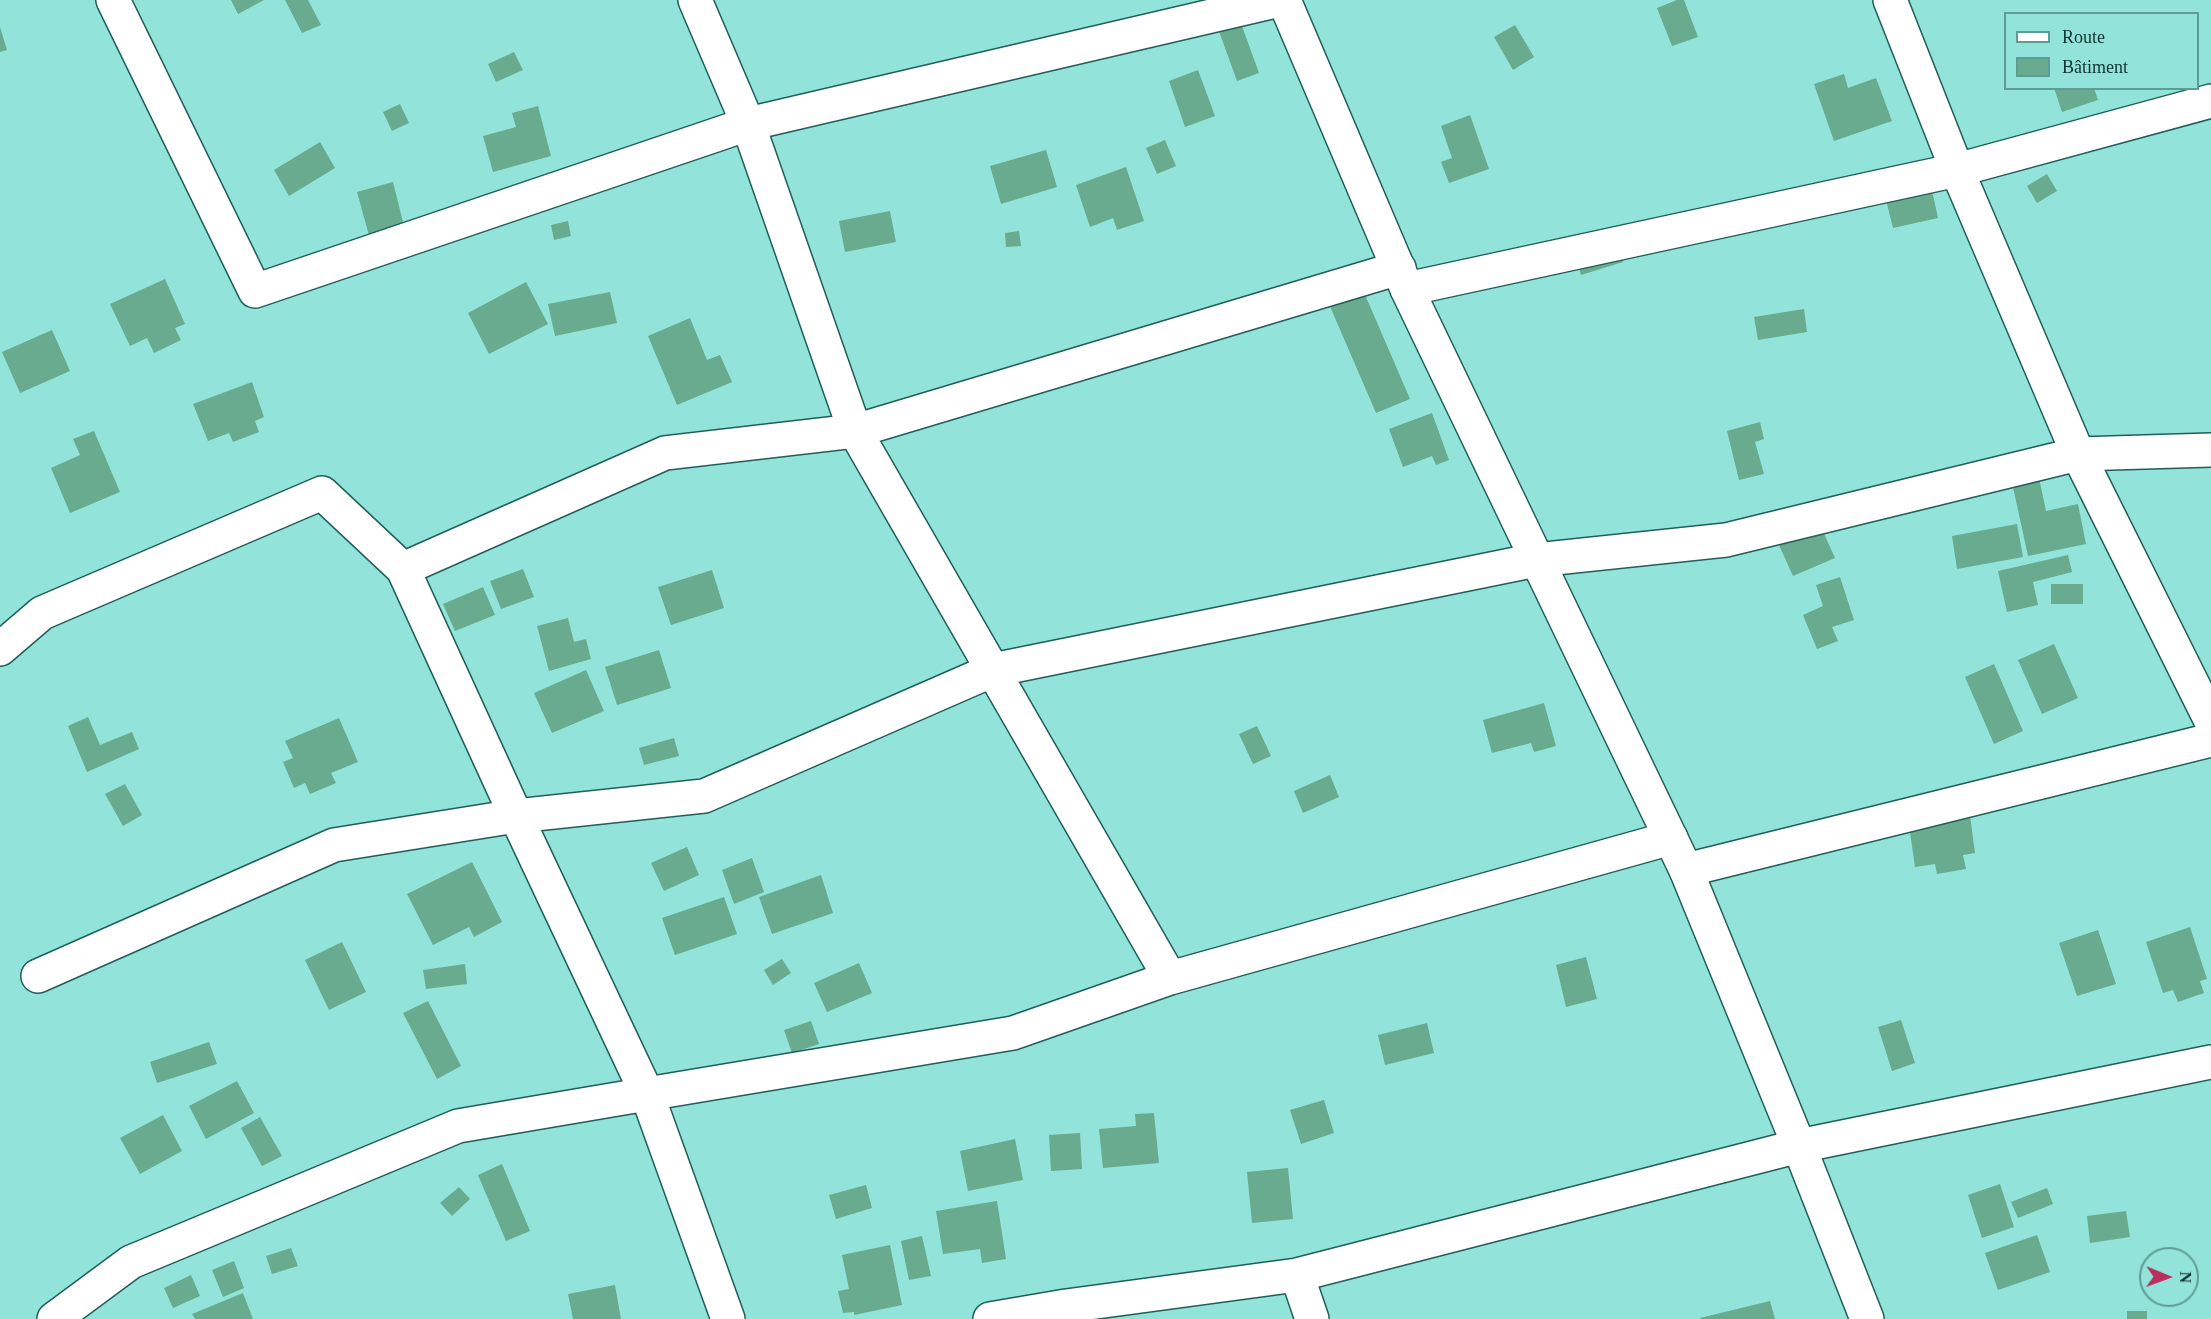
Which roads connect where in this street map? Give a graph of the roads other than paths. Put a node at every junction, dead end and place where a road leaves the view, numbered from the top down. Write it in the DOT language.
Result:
graph roads {
  1 [pos="113,0"];
  2 [pos="695,0"];
  3 [pos="1282,0"];
  4 [pos="1890,0"];
  5 [pos="2211,101"];
  6 [pos="748,124"];
  7 [pos="1957,170"];
  8 [pos="1403,278"];
  9 [pos="855,431"];
  10 [pos="2211,450"];
  11 [pos="2078,454"];
  12 [pos="1536,560"];
  13 [pos="404,569"];
  14 [pos="0,650"];
  15 [pos="993,670"];
  16 [pos="2211,721"];
  17 [pos="2211,740"];
  18 [pos="516,816"];
  19 [pos="1671,837"];
  20 [pos="1686,870"];
  21 [pos="38,976"];
  22 [pos="1170,978"];
  23 [pos="2211,1062"];
  24 [pos="648,1094"];
  25 [pos="1799,1146"];
  26 [pos="1297,1275"];
  27 [pos="54,1319"];
  28 [pos="728,1319"];
  29 [pos="990,1319"];
  30 [pos="1312,1319"];
  31 [pos="1867,1319"];
  1 -- 6 [label="street"];
  2 -- 6 [label="street"];
  3 -- 6 [label="street"];
  3 -- 8 [label="street"];
  4 -- 7 [label="street"];
  5 -- 7 [label="street"];
  6 -- 9 [label="street"];
  7 -- 8 [label="street"];
  7 -- 11 [label="street"];
  8 -- 9 [label="street"];
  8 -- 12 [label="street"];
  9 -- 13 [label="street"];
  9 -- 15 [label="street"];
  10 -- 11 [label="street"];
  11 -- 12 [label="street"];
  11 -- 16 [label="street"];
  12 -- 15 [label="street"];
  12 -- 19 [label="street"];
  13 -- 14 [label="street"];
  13 -- 18 [label="street"];
  15 -- 18 [label="street"];
  15 -- 22 [label="street"];
  17 -- 20 [label="street"];
  18 -- 21 [label="street"];
  18 -- 24 [label="street"];
  19 -- 20 [label="street"];
  19 -- 22 [label="street"];
  20 -- 25 [label="street"];
  22 -- 24 [label="street"];
  23 -- 25 [label="street"];
  24 -- 27 [label="street"];
  24 -- 28 [label="street"];
  25 -- 26 [label="street"];
  25 -- 31 [label="street"];
  26 -- 29 [label="street"];
  26 -- 30 [label="street"];
}
